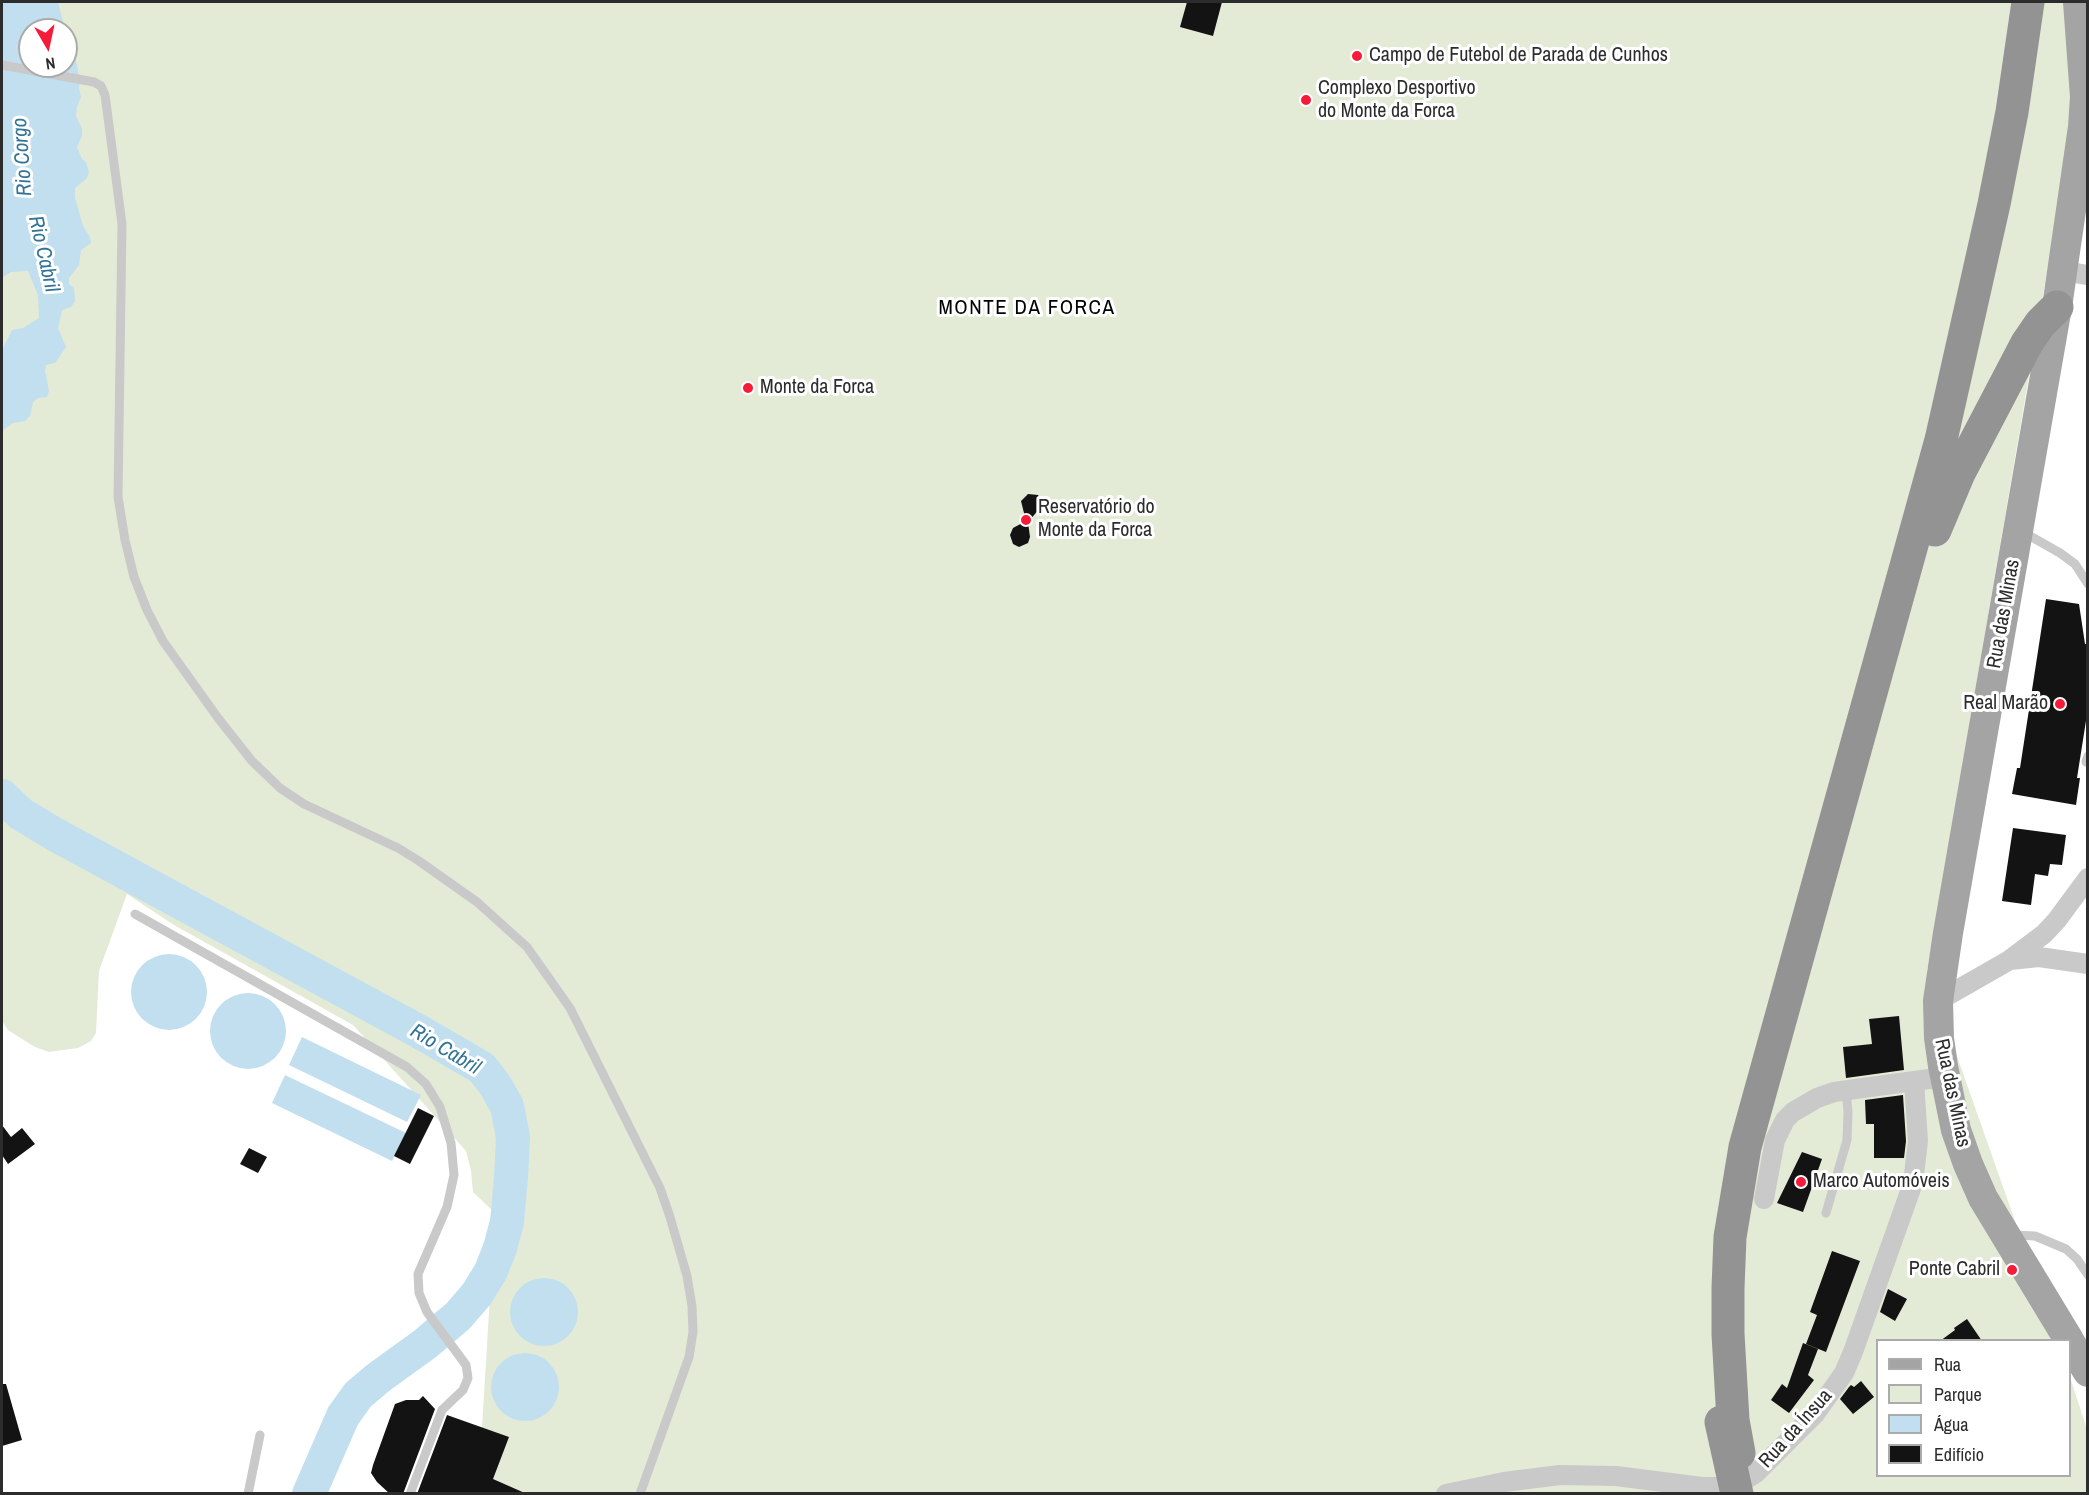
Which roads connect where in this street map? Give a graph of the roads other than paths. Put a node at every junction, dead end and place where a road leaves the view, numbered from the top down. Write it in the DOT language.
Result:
graph roads {
  1 [pos="2013,2"];
  2 [pos="2028,2"];
  3 [pos="2078,2"];
  4 [pos="2,65"];
  5 [pos="2075,273"];
  6 [pos="2056,307"];
  7 [pos="2018,530"];
  8 [pos="2088,584"];
  9 [pos="1840,804"];
  10 [pos="2088,878"];
  11 [pos="135,914"];
  12 [pos="2007,961"];
  13 [pos="2088,964"];
  14 [pos="1938,1001"];
  15 [pos="1945,1077"];
  16 [pos="1914,1081"];
  17 [pos="1846,1090"];
  18 [pos="1764,1199"];
  19 [pos="1826,1213"];
  20 [pos="2005,1235"];
  21 [pos="2088,1275"];
  22 [pos="2068,1339"];
  23 [pos="2071,1344"];
  24 [pos="2088,1372"];
  25 [pos="1727,1421"];
  26 [pos="260,1435"];
  27 [pos="248,1494"];
  28 [pos="410,1494"];
  29 [pos="640,1494"];
  30 [pos="1446,1494"];
  31 [pos="1737,1494"];
  32 [pos="1748,1494"];
  1 -- 25 [label="highway"];
  2 -- 9 [label="highway"];
  3 -- 5 [label="main road, Rua das Minas"];
  4 -- 29 [label="lane"];
  5 -- 6 [label="main road, Rua das Minas"];
  6 -- 7 [label="main road, Rua das Minas"];
  6 -- 9 [label="highway"];
  7 -- 8 [label="lane"];
  7 -- 14 [label="main road, Rua das Minas"];
  9 -- 25 [label="highway"];
  10 -- 12 [label="street"];
  11 -- 28 [label="lane"];
  12 -- 13 [label="street"];
  12 -- 14 [label="street"];
  14 -- 15 [label="main road, Rua das Minas"];
  15 -- 16 [label="street"];
  15 -- 20 [label="main road, Rua das Minas"];
  16 -- 17 [label="street"];
  16 -- 30 [label="street, Rua da Ínsua"];
  17 -- 18 [label="street"];
  17 -- 19 [label="lane"];
  20 -- 21 [label="lane"];
  20 -- 22 [label="main road, Rua das Minas"];
  23 -- 24 [label="main road, Rua das Minas"];
  25 -- 31 [label="highway, bridge"];
  25 -- 32 [label="highway"];
  26 -- 27 [label="lane"];
}
